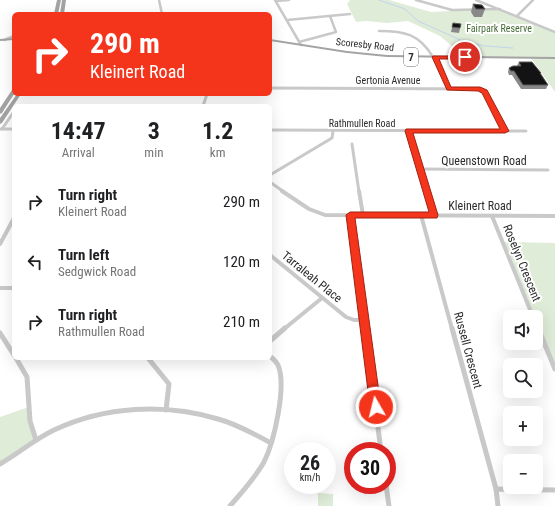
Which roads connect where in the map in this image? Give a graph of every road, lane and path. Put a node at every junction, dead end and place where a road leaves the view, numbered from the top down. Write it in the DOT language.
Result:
graph roads {
  1 [pos="59,0"];
  2 [pos="64,0"];
  3 [pos="159,0"];
  4 [pos="289,0"];
  5 [pos="416,0"];
  6 [pos="476,0"];
  7 [pos="527,0"];
  8 [pos="275,1"];
  9 [pos="532,1"];
  10 [pos="500,9"];
  11 [pos="56,12"];
  12 [pos="62,12"];
  13 [pos="162,12"];
  14 [pos="350,14"];
  15 [pos="330,16"];
  16 [pos="517,16"];
  17 [pos="287,20"];
  18 [pos="379,30"];
  19 [pos="555,32"];
  20 [pos="12,38"];
  21 [pos="2,40"];
  22 [pos="272,40"];
  23 [pos="300,44"];
  24 [pos="434,57"];
  25 [pos="554,58"];
  26 [pos="272,88"];
  27 [pos="449,89"];
  28 [pos="12,95"];
  29 [pos="12,104"];
  30 [pos="0,112"];
  31 [pos="12,114"];
  32 [pos="0,122"];
  33 [pos="1,130"];
  34 [pos="12,130"];
  35 [pos="272,130"];
  36 [pos="333,131"];
  37 [pos="409,131"];
  38 [pos="505,131"];
  39 [pos="526,132"];
  40 [pos="352,144"];
  41 [pos="420,169"];
  42 [pos="548,170"];
  43 [pos="272,174"];
  44 [pos="272,183"];
  45 [pos="350,215"];
  46 [pos="363,215"];
  47 [pos="421,215"];
  48 [pos="434,215"];
  49 [pos="492,216"];
  50 [pos="555,216"];
  51 [pos="12,222"];
  52 [pos="0,244"];
  53 [pos="272,257"];
  54 [pos="0,288"];
  55 [pos="12,288"];
  56 [pos="322,298"];
  57 [pos="531,310"];
  58 [pos="364,320"];
  59 [pos="0,333"];
  60 [pos="272,340"];
  61 [pos="543,340"];
  62 [pos="12,352"];
  63 [pos="272,358"];
  64 [pos="17,360"];
  65 [pos="150,360"];
  66 [pos="555,370"];
  67 [pos="166,410"];
  68 [pos="36,440"];
  69 [pos="380,442"];
  70 [pos="271,444"];
  71 [pos="0,464"];
  72 [pos="496,489"];
  73 [pos="555,490"];
  74 [pos="387,494"];
  75 [pos="230,506"];
  76 [pos="388,506"];
  77 [pos="498,506"];
  1 -- 11 [label="main road"];
  2 -- 12 [label="main road"];
  3 -- 13 [label="street"];
  4 -- 8 [label="street"];
  5 -- 10 [label="street"];
  6 -- 10 [label="street"];
  7 -- 9 [label="street"];
  8 -- 17 [label="street"];
  9 -- 16 [label="street"];
  10 -- 16 [label="street"];
  14 -- 15 [label="street"];
  15 -- 17 [label="street"];
  15 -- 23 [label="street"];
  16 -- 19 [label="street"];
  17 -- 23 [label="street"];
  18 -- 24 [label="street"];
  20 -- 21 [label="main road"];
  22 -- 23 [label="main road, Scoresby Road / 7"];
  23 -- 24 [label="main road, Scoresby Road / 7"];
  24 -- 25 [label="main road, Scoresby Road / 7"];
  24 -- 27 [label="street"];
  26 -- 27 [label="street, Gertonia Avenue"];
  27 -- 38 [label="street, Gertonia Avenue"];
  28 -- 30 [label="main road"];
  29 -- 32 [label="main road"];
  31 -- 33 [label="street"];
  33 -- 34 [label="street"];
  35 -- 36 [label="street, Rathmullen Road"];
  36 -- 37 [label="street, Rathmullen Road"];
  36 -- 43 [label="street"];
  37 -- 38 [label="street, Rathmullen Road"];
  37 -- 41 [label="street"];
  38 -- 39 [label="street, Rathmullen Road"];
  40 -- 46 [label="street"];
  41 -- 42 [label="street, Queenstown Road"];
  41 -- 48 [label="street"];
  44 -- 45 [label="street, Kleinert Road"];
  45 -- 46 [label="street, Kleinert Road"];
  45 -- 58 [label="street"];
  46 -- 47 [label="street, Kleinert Road"];
  47 -- 48 [label="street, Kleinert Road"];
  47 -- 72 [label="street, Russell Crescent"];
  48 -- 49 [label="street, Kleinert Road"];
  49 -- 50 [label="street, Kleinert Road"];
  49 -- 57 [label="street, Roselyn Crescent"];
  51 -- 52 [label="street"];
  53 -- 56 [label="street, Tarraleah Place"];
  54 -- 55 [label="street"];
  56 -- 58 [label="street, Tarraleah Place"];
  56 -- 60 [label="street"];
  58 -- 69 [label="street"];
  59 -- 62 [label="street"];
  61 -- 66 [label="street"];
  63 -- 70 [label="street"];
  64 -- 68 [label="street"];
  65 -- 67 [label="street"];
  67 -- 68 [label="street"];
  67 -- 70 [label="street"];
  68 -- 71 [label="street"];
  70 -- 75 [label="street"];
  72 -- 73 [label="street"];
  72 -- 77 [label="street, Russell Crescent"];
  74 -- 76 [label="street"];
}
